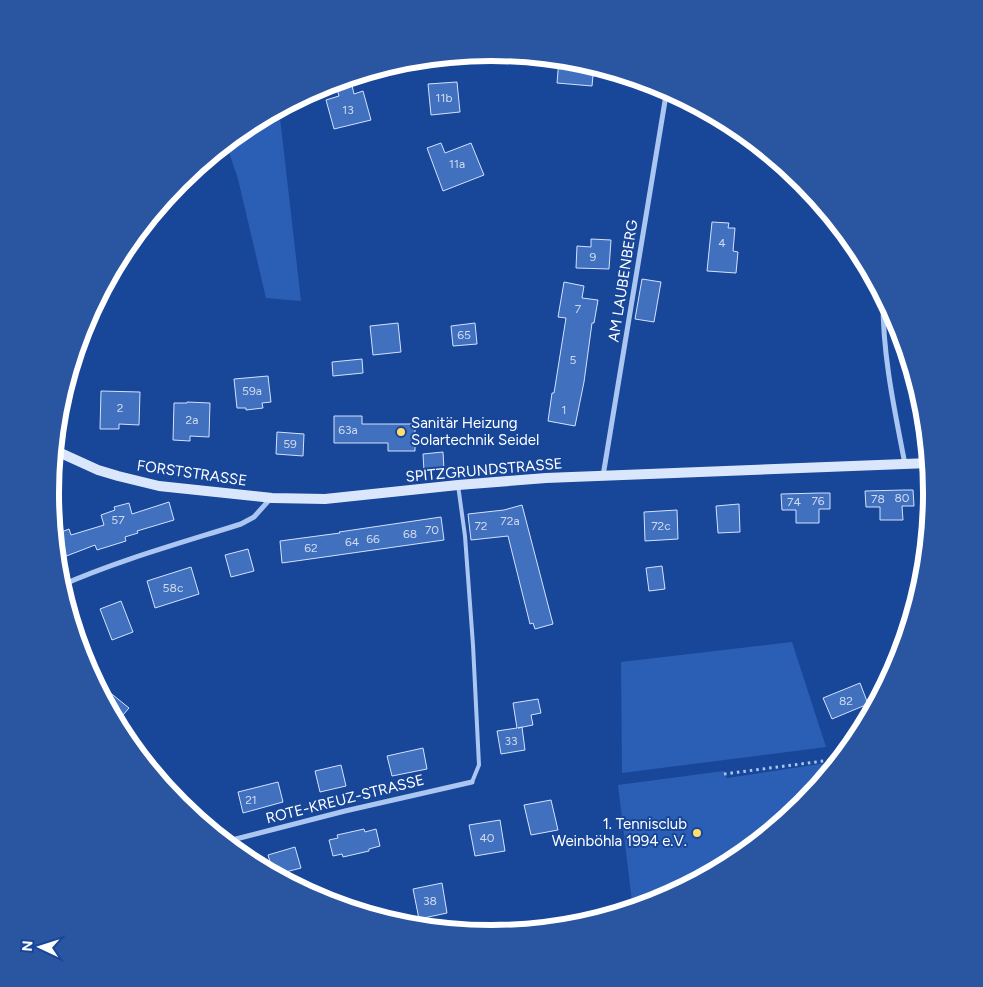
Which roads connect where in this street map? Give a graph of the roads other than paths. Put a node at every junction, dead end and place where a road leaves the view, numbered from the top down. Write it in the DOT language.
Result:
graph roads {
  1 [pos="666,98"];
  2 [pos="883,309"];
  3 [pos="61,453"];
  4 [pos="923,463"];
  5 [pos="905,464"];
  6 [pos="603,476"];
  7 [pos="458,485"];
  8 [pos="272,498"];
  9 [pos="68,582"];
  10 [pos="472,782"];
  11 [pos="234,841"];
  1 -- 6 [label="street, AM LAUBENBERG"];
  2 -- 5 [label="street"];
  3 -- 8 [label="street, FORSTSTRASSE"];
  4 -- 5 [label="street, SPITZGRUNDSTRASSE"];
  5 -- 6 [label="street, SPITZGRUNDSTRASSE"];
  6 -- 7 [label="street, SPITZGRUNDSTRASSE"];
  7 -- 8 [label="street, SPITZGRUNDSTRASSE"];
  7 -- 10 [label="lane"];
  8 -- 9 [label="street"];
  10 -- 11 [label="street, ROTE-KREUZ-STRASSE"];
}
